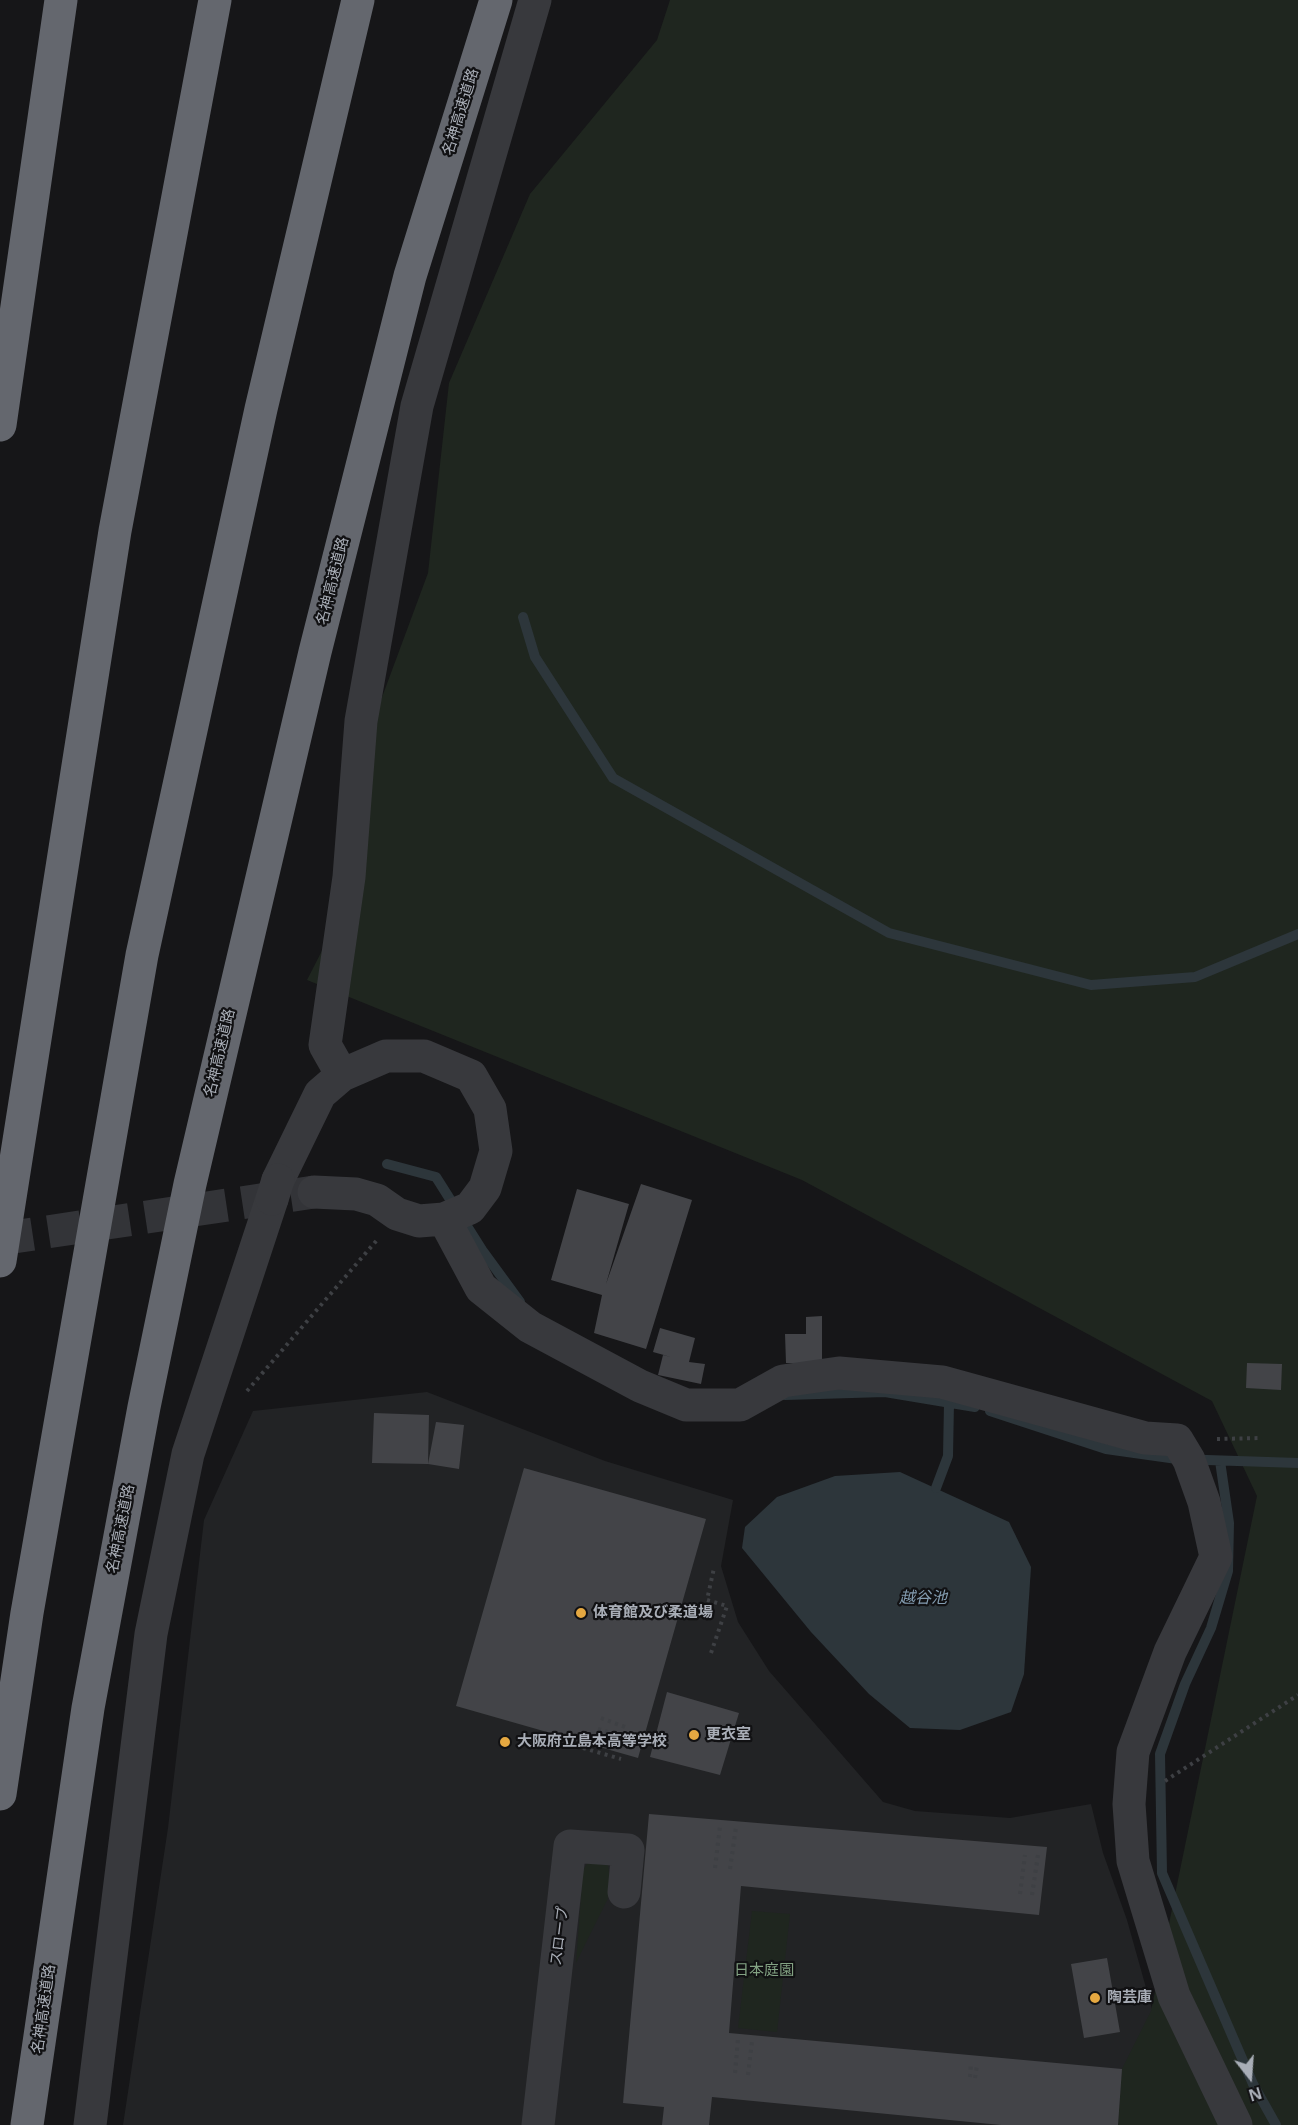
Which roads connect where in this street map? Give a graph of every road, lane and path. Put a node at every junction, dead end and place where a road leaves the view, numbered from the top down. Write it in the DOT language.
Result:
graph roads {
  1 [pos="61,0"];
  2 [pos="215,0"];
  3 [pos="358,0"];
  4 [pos="496,0"];
  5 [pos="535,0"];
  6 [pos="0,425"];
  7 [pos="324,1095"];
  8 [pos="314,1192"];
  9 [pos="454,1215"];
  10 [pos="384,1232"];
  11 [pos="0,1261"];
  12 [pos="244,1395"];
  13 [pos="714,1569"];
  14 [pos="711,1653"];
  15 [pos="1298,1695"];
  16 [pos="601,1718"];
  17 [pos="625,1726"];
  18 [pos="598,1729"];
  19 [pos="624,1737"];
  20 [pos="583,1748"];
  21 [pos="621,1759"];
  22 [pos="1182,1770"];
  23 [pos="0,1794"];
  24 [pos="720,1826"];
  25 [pos="736,1827"];
  26 [pos="1025,1855"];
  27 [pos="1038,1855"];
  28 [pos="715,1868"];
  29 [pos="730,1869"];
  30 [pos="624,1892"];
  31 [pos="1020,1894"];
  32 [pos="1032,1895"];
  33 [pos="738,2039"];
  34 [pos="752,2041"];
  35 [pos="971,2063"];
  36 [pos="977,2065"];
  37 [pos="735,2073"];
  38 [pos="748,2075"];
  39 [pos="27,2125"];
  40 [pos="90,2125"];
  41 [pos="538,2125"];
  42 [pos="1236,2125"];
  1 -- 6 [label="highway"];
  2 -- 11 [label="highway"];
  3 -- 23 [label="highway"];
  4 -- 39 [label="highway, 名神高速道路"];
  5 -- 7 [label="street"];
  7 -- 9 [label="street"];
  7 -- 40 [label="street"];
  8 -- 9 [label="street"];
  9 -- 42 [label="street"];
  10 -- 12 [label="path"];
  13 -- 14 [label="path"];
  15 -- 22 [label="path"];
  16 -- 17 [label="path"];
  18 -- 19 [label="path"];
  20 -- 21 [label="path"];
  24 -- 28 [label="path"];
  25 -- 29 [label="path"];
  26 -- 31 [label="path"];
  27 -- 32 [label="path"];
  30 -- 41 [label="street, スロープ"];
  33 -- 37 [label="path"];
  34 -- 38 [label="path"];
  35 -- 36 [label="path"];
}
